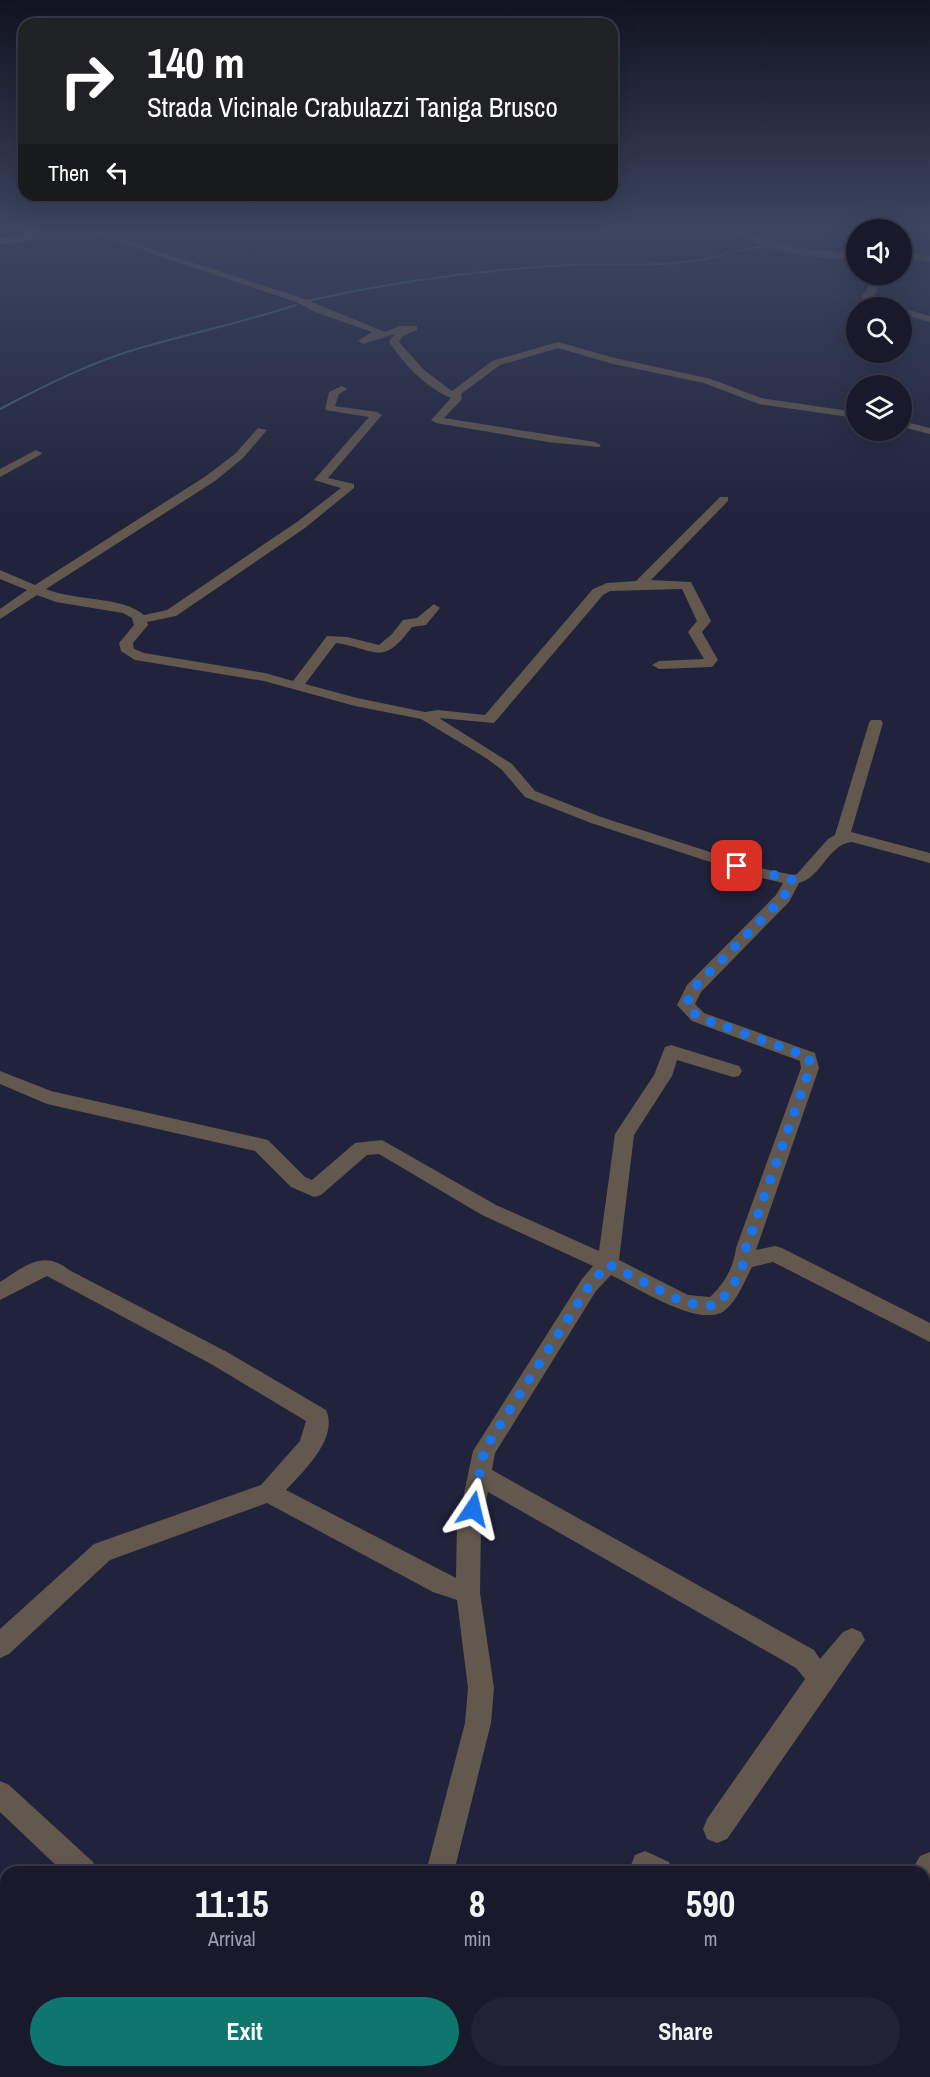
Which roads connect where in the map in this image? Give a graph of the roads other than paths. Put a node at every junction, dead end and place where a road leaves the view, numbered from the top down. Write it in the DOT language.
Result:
graph roads {
  1 [pos="369,328"];
  2 [pos="342,389"];
  3 [pos="453,395"];
  4 [pos="846,414"];
  5 [pos="912,426"];
  6 [pos="262,430"];
  7 [pos="930,431"];
  8 [pos="595,445"];
  9 [pos="36,453"];
  10 [pos="0,474"];
  11 [pos="724,499"];
  12 [pos="0,574"];
  13 [pos="640,584"];
  14 [pos="35,590"];
  15 [pos="434,608"];
  16 [pos="0,615"];
  17 [pos="140,620"];
  18 [pos="659,665"];
  19 [pos="297,685"];
  20 [pos="425,716"];
  21 [pos="876,723"];
  22 [pos="842,838"];
  23 [pos="930,858"];
  24 [pos="793,880"];
  25 [pos="733,1071"];
  26 [pos="0,1077"];
  27 [pos="745,1261"];
  28 [pos="608,1264"];
  29 [pos="0,1292"];
  30 [pos="930,1333"];
  31 [pos="479,1475"];
  32 [pos="269,1492"];
  33 [pos="468,1593"];
  34 [pos="852,1640"];
  35 [pos="0,1646"];
  36 [pos="820,1679"];
  37 [pos="0,1794"];
  38 [pos="717,1830"];
  39 [pos="77,1866"];
  40 [pos="442,1866"];
  1 -- 3 [label="street"];
  2 -- 17 [label="street"];
  3 -- 4 [label="street"];
  3 -- 8 [label="street"];
  5 -- 7 [label="street"];
  6 -- 14 [label="street"];
  9 -- 10 [label="street"];
  11 -- 13 [label="street"];
  12 -- 14 [label="street"];
  13 -- 18 [label="street"];
  13 -- 20 [label="street"];
  14 -- 16 [label="street"];
  14 -- 17 [label="street"];
  15 -- 19 [label="street"];
  17 -- 19 [label="street"];
  19 -- 20 [label="street"];
  20 -- 24 [label="street"];
  21 -- 22 [label="street"];
  22 -- 23 [label="street"];
  22 -- 24 [label="street"];
  24 -- 27 [label="street"];
  25 -- 28 [label="street"];
  26 -- 28 [label="street"];
  27 -- 28 [label="street"];
  27 -- 30 [label="street"];
  28 -- 31 [label="street"];
  29 -- 32 [label="street"];
  31 -- 33 [label="street"];
  31 -- 36 [label="street"];
  32 -- 33 [label="street"];
  32 -- 35 [label="street"];
  33 -- 40 [label="street"];
  34 -- 36 [label="street"];
  36 -- 38 [label="street"];
  37 -- 39 [label="street"];
}
